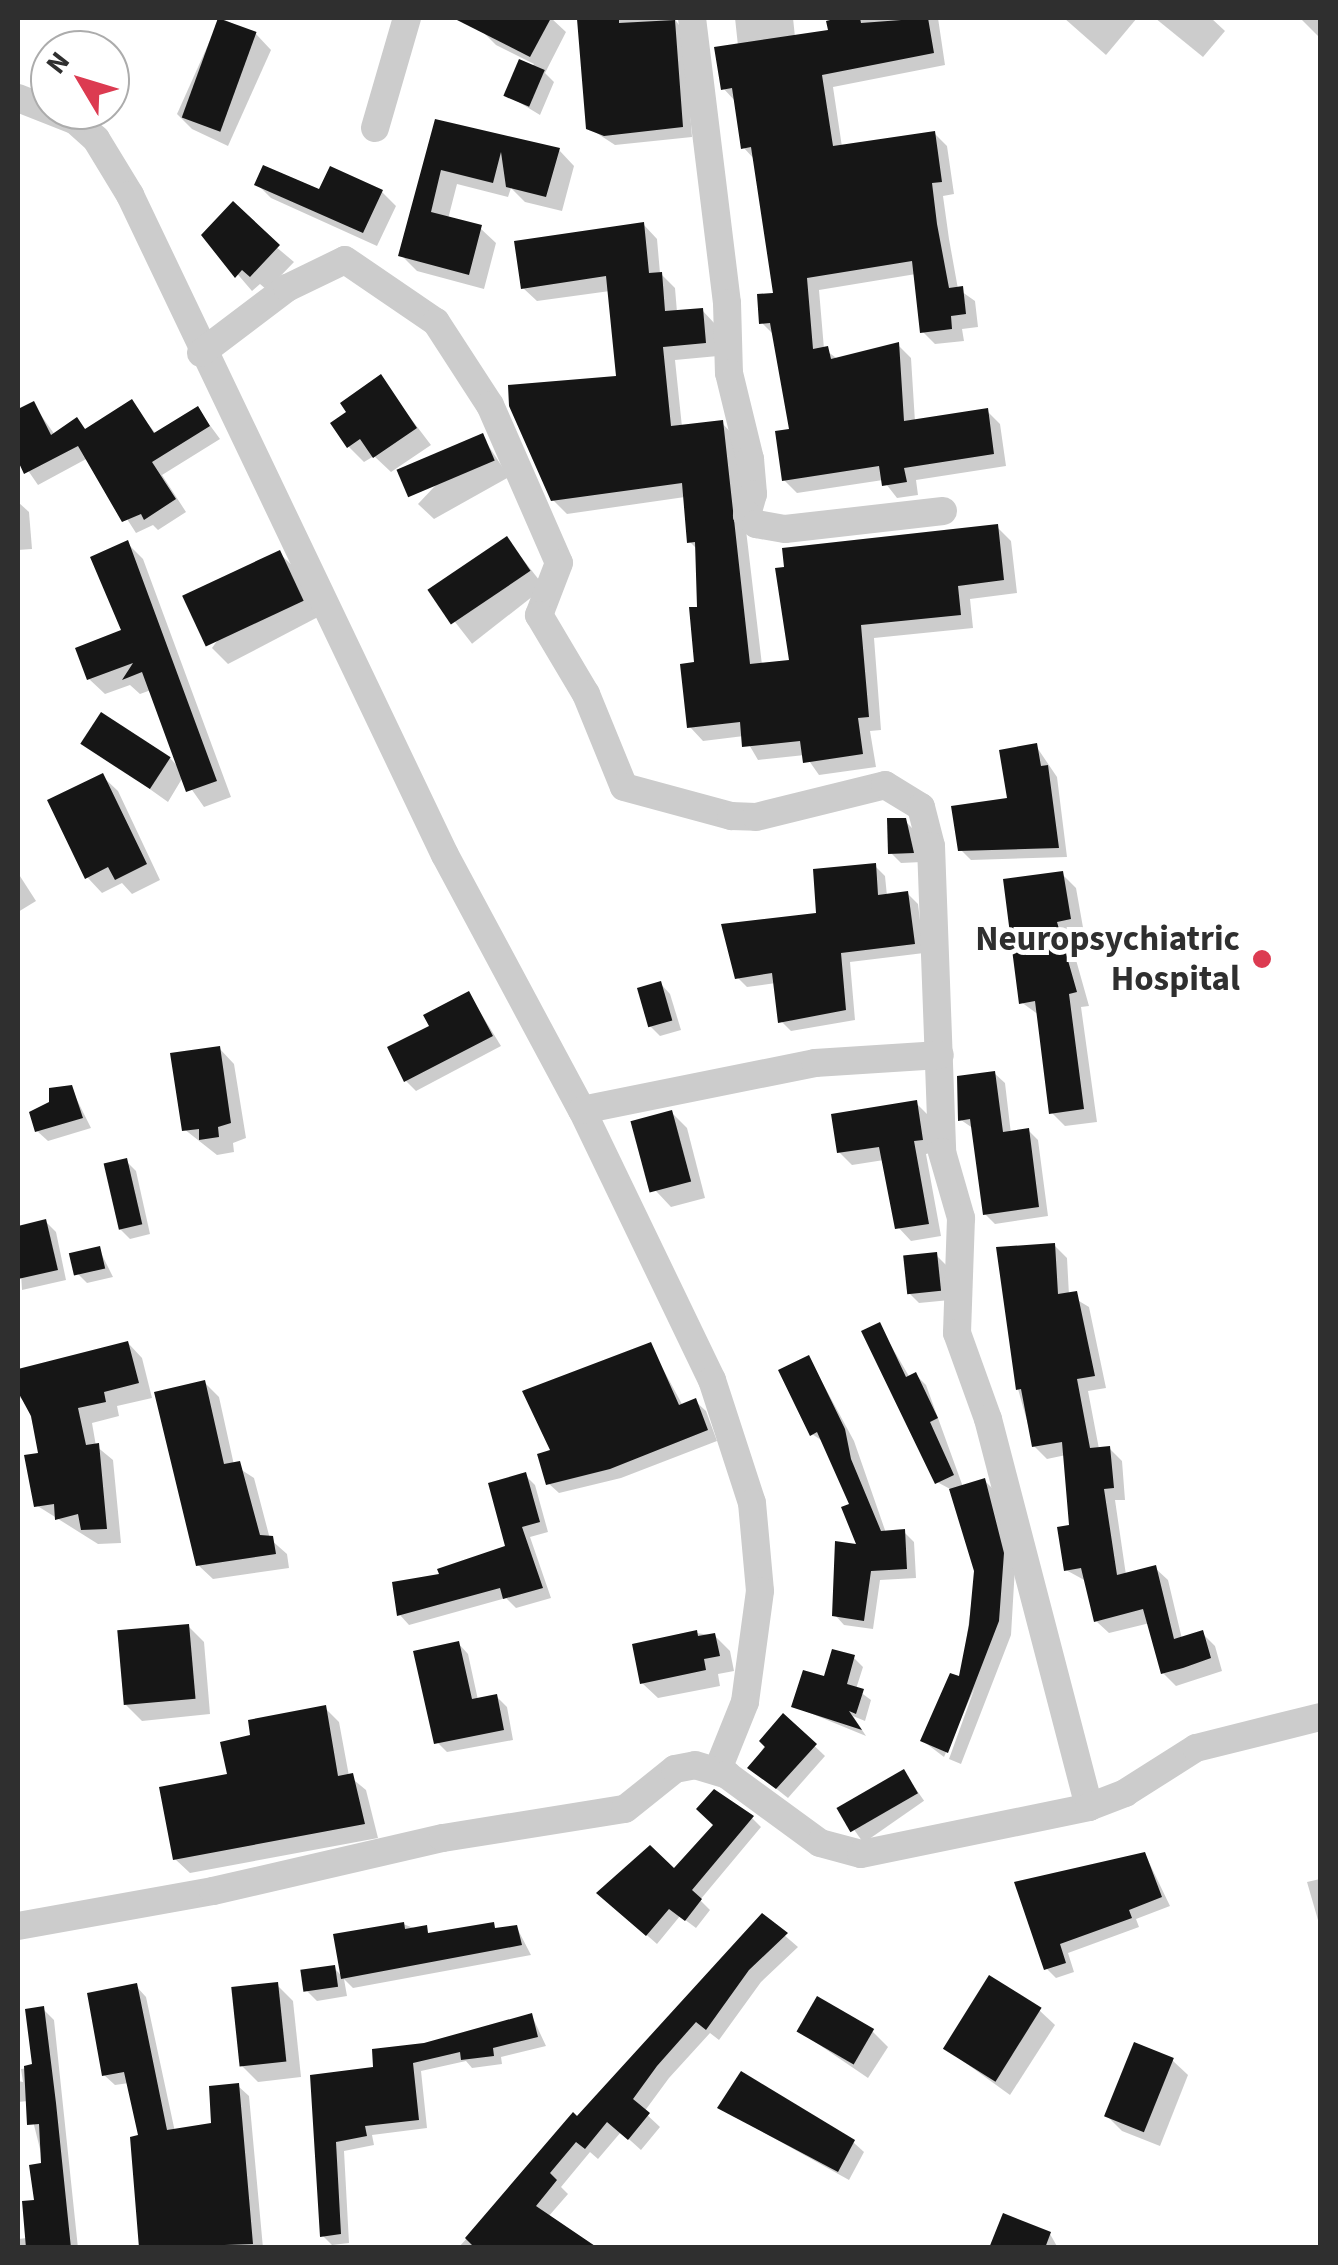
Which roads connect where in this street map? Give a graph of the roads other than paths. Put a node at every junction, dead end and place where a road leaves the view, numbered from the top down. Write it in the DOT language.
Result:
graph roads {
  1 [pos="406,18"];
  2 [pos="692,18"];
  3 [pos="18,98"];
  4 [pos="375,128"];
  5 [pos="201,352"];
  6 [pos="944,510"];
  7 [pos="940,1055"];
  8 [pos="582,1110"];
  9 [pos="1320,1717"];
  10 [pos="718,1769"];
  11 [pos="1090,1807"];
  12 [pos="18,1926"];
  1 -- 4 [label="street"];
  2 -- 6 [label="street"];
  3 -- 5 [label="street"];
  5 -- 7 [label="street"];
  5 -- 8 [label="street"];
  7 -- 8 [label="street"];
  7 -- 11 [label="street"];
  8 -- 10 [label="street"];
  9 -- 11 [label="street"];
  10 -- 11 [label="street"];
  10 -- 12 [label="street"];
}
